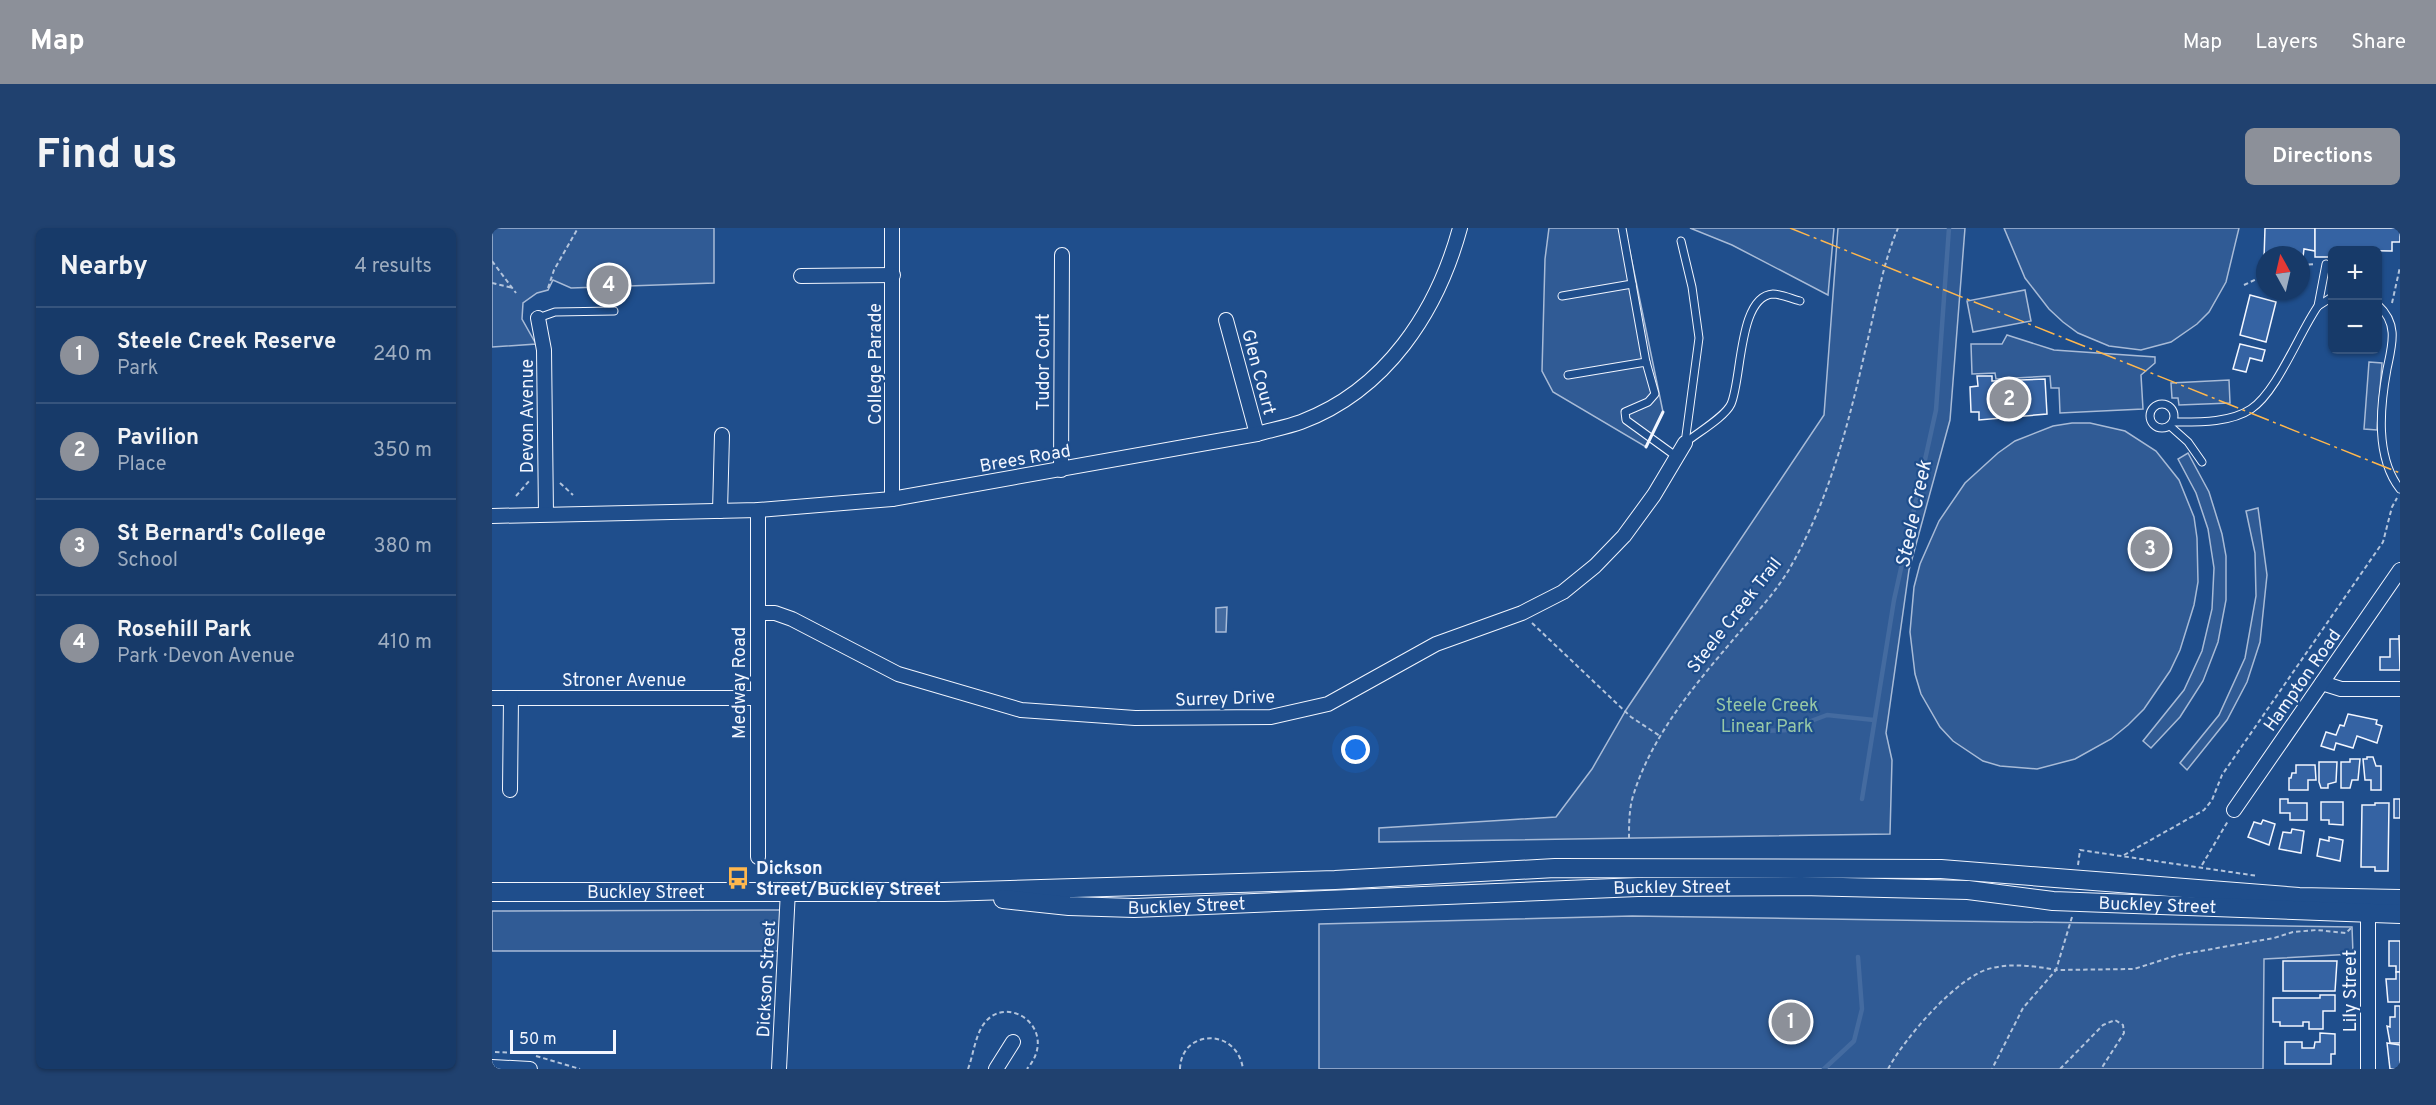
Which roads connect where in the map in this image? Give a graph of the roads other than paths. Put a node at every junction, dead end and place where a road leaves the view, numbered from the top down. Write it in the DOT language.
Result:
graph roads {
  1 [pos="892,228"];
  2 [pos="1460,228"];
  3 [pos="1622,228"];
  4 [pos="1681,241"];
  5 [pos="1062,255"];
  6 [pos="2326,264"];
  7 [pos="892,275"];
  8 [pos="801,276"];
  9 [pos="1632,284"];
  10 [pos="1562,296"];
  11 [pos="2328,300"];
  12 [pos="1800,301"];
  13 [pos="2318,306"];
  14 [pos="2382,310"];
  15 [pos="614,311"];
  16 [pos="538,318"];
  17 [pos="1226,320"];
  18 [pos="1646,362"];
  19 [pos="1568,375"];
  20 [pos="2173,411"];
  21 [pos="2196,420"];
  22 [pos="2172,424"];
  23 [pos="1257,434"];
  24 [pos="722,435"];
  25 [pos="1685,443"];
  26 [pos="1677,457"];
  27 [pos="2202,462"];
  28 [pos="1061,470"];
  29 [pos="2400,489"];
  30 [pos="892,499"];
  31 [pos="758,510"];
  32 [pos="720,511"];
  33 [pos="546,514"];
  34 [pos="492,516"];
  35 [pos="2400,570"];
  36 [pos="758,613"];
  37 [pos="2322,682"];
  38 [pos="2400,689"];
  39 [pos="492,698"];
  40 [pos="511,698"];
  41 [pos="757,698"];
  42 [pos="510,790"];
  43 [pos="2234,810"];
  44 [pos="758,857"];
  45 [pos="788,890"];
  46 [pos="492,892"];
  47 [pos="2400,899"];
  48 [pos="2368,913"];
  49 [pos="2400,914"];
  50 [pos="1013,1042"];
  51 [pos="492,1067"];
  52 [pos="530,1069"];
  53 [pos="779,1069"];
  54 [pos="996,1069"];
  55 [pos="2368,1069"];
  1 -- 7 [label="street, College Parade"];
  2 -- 23 [label="street, Brees Road"];
  3 -- 9 [label="lane"];
  4 -- 25 [label="lane"];
  5 -- 28 [label="street, Tudor Court"];
  6 -- 13 [label="lane"];
  7 -- 8 [label="street"];
  7 -- 30 [label="street, College Parade"];
  9 -- 10 [label="lane"];
  9 -- 18 [label="lane"];
  11 -- 13 [label="lane"];
  12 -- 25 [label="lane"];
  13 -- 21 [label="lane"];
  14 -- 29 [label="lane"];
  15 -- 16 [label="lane"];
  16 -- 33 [label="street, Devon Avenue"];
  17 -- 23 [label="street, Glen Court"];
  18 -- 19 [label="lane"];
  18 -- 26 [label="lane"];
  20 -- 21 [label="lane"];
  20 -- 22 [label="lane"];
  20 -- 22 [label="lane"];
  21 -- 22 [label="lane"];
  22 -- 27 [label="lane"];
  23 -- 28 [label="street, Brees Road"];
  24 -- 32 [label="street"];
  25 -- 26 [label="street, Surrey Drive"];
  26 -- 36 [label="street, Surrey Drive"];
  28 -- 30 [label="street, Brees Road"];
  30 -- 31 [label="street, Brees Road"];
  31 -- 32 [label="street, Brees Road"];
  31 -- 36 [label="street, Medway Road"];
  32 -- 33 [label="street, Brees Road"];
  33 -- 34 [label="street, Brees Road"];
  35 -- 37 [label="street, Hampton Road"];
  36 -- 41 [label="street, Medway Road"];
  37 -- 38 [label="street"];
  37 -- 43 [label="street, Hampton Road"];
  39 -- 40 [label="street, Stroner Avenue"];
  40 -- 41 [label="street, Stroner Avenue"];
  40 -- 42 [label="street"];
  41 -- 44 [label="street, Medway Road"];
  45 -- 46 [label="main road, Buckley Street"];
  45 -- 48 [label="main road, Buckley Street"];
  45 -- 53 [label="street, Dickson Street"];
  47 -- 48 [label="main road, Buckley Street"];
  48 -- 49 [label="main road, Buckley Street"];
  48 -- 55 [label="street, Lily Street"];
  50 -- 54 [label="street"];
  51 -- 52 [label="street"];
}
